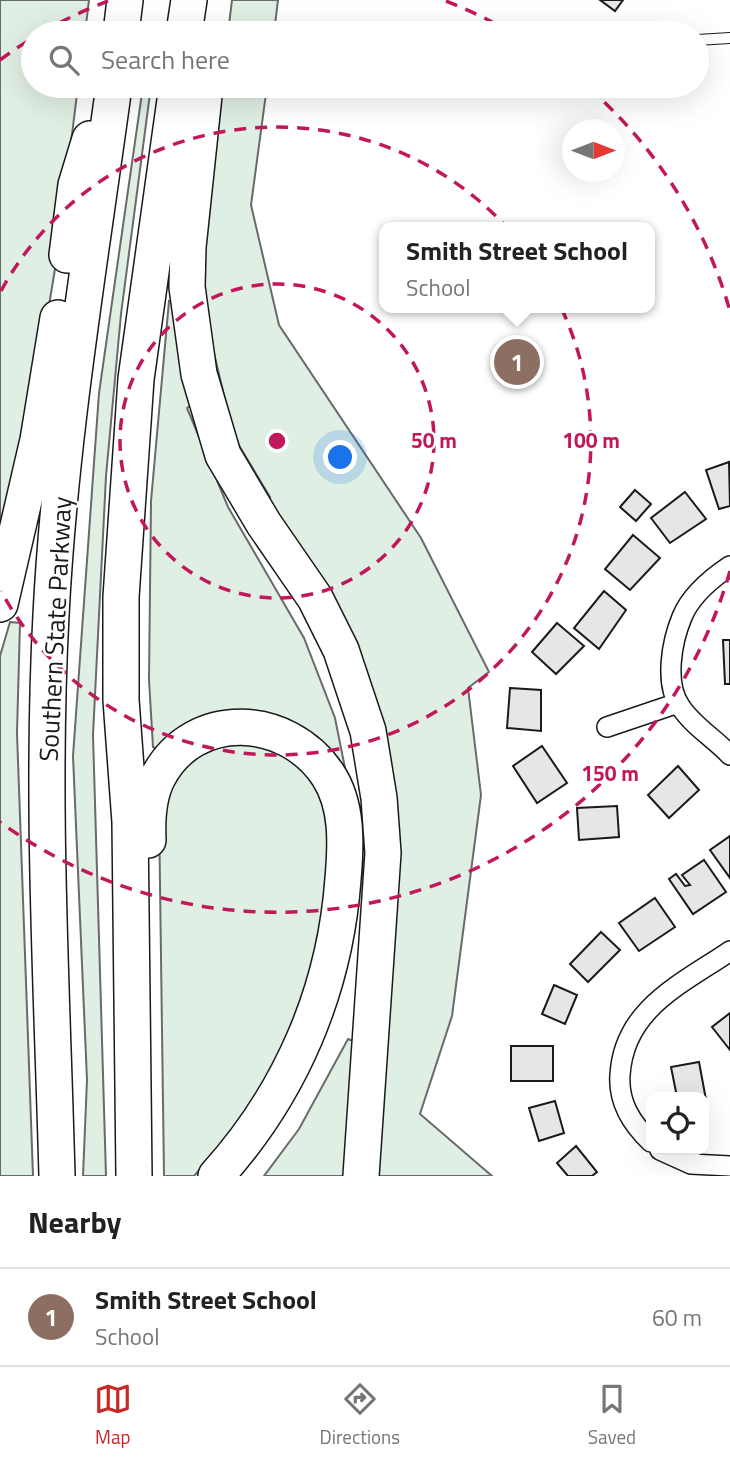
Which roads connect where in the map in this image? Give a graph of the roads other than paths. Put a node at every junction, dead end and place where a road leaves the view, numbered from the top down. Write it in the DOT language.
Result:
graph roads {
  1 [pos="125,0"];
  2 [pos="189,0"];
  3 [pos="211,0"];
  4 [pos="122,21"];
  5 [pos="186,21"];
  6 [pos="210,21"];
  7 [pos="730,38"];
  8 [pos="709,39"];
  9 [pos="103,98"];
  10 [pos="112,98"];
  11 [pos="175,98"];
  12 [pos="204,98"];
  13 [pos="223,455"];
  14 [pos="730,566"];
  15 [pos="0,604"];
  16 [pos="678,704"];
  17 [pos="607,727"];
  18 [pos="730,755"];
  19 [pos="730,951"];
  20 [pos="133,1122"];
  21 [pos="646,1137"];
  22 [pos="671,1155"];
  23 [pos="730,1166"];
  24 [pos="57,1176"];
  25 [pos="134,1176"];
  26 [pos="216,1176"];
  27 [pos="238,1176"];
  28 [pos="360,1176"];
  1 -- 4 [label="highway"];
  2 -- 5 [label="highway"];
  3 -- 6 [label="highway"];
  7 -- 8 [label="lane"];
  9 -- 15 [label="highway"];
  10 -- 24 [label="highway, Southern State Parkway"];
  11 -- 20 [label="highway"];
  12 -- 13 [label="highway"];
  13 -- 27 [label="highway"];
  13 -- 28 [label="highway"];
  14 -- 16 [label="street"];
  16 -- 17 [label="street"];
  16 -- 18 [label="street"];
  19 -- 21 [label="street"];
  20 -- 25 [label="highway"];
  20 -- 26 [label="highway"];
  22 -- 23 [label="street"];
}
